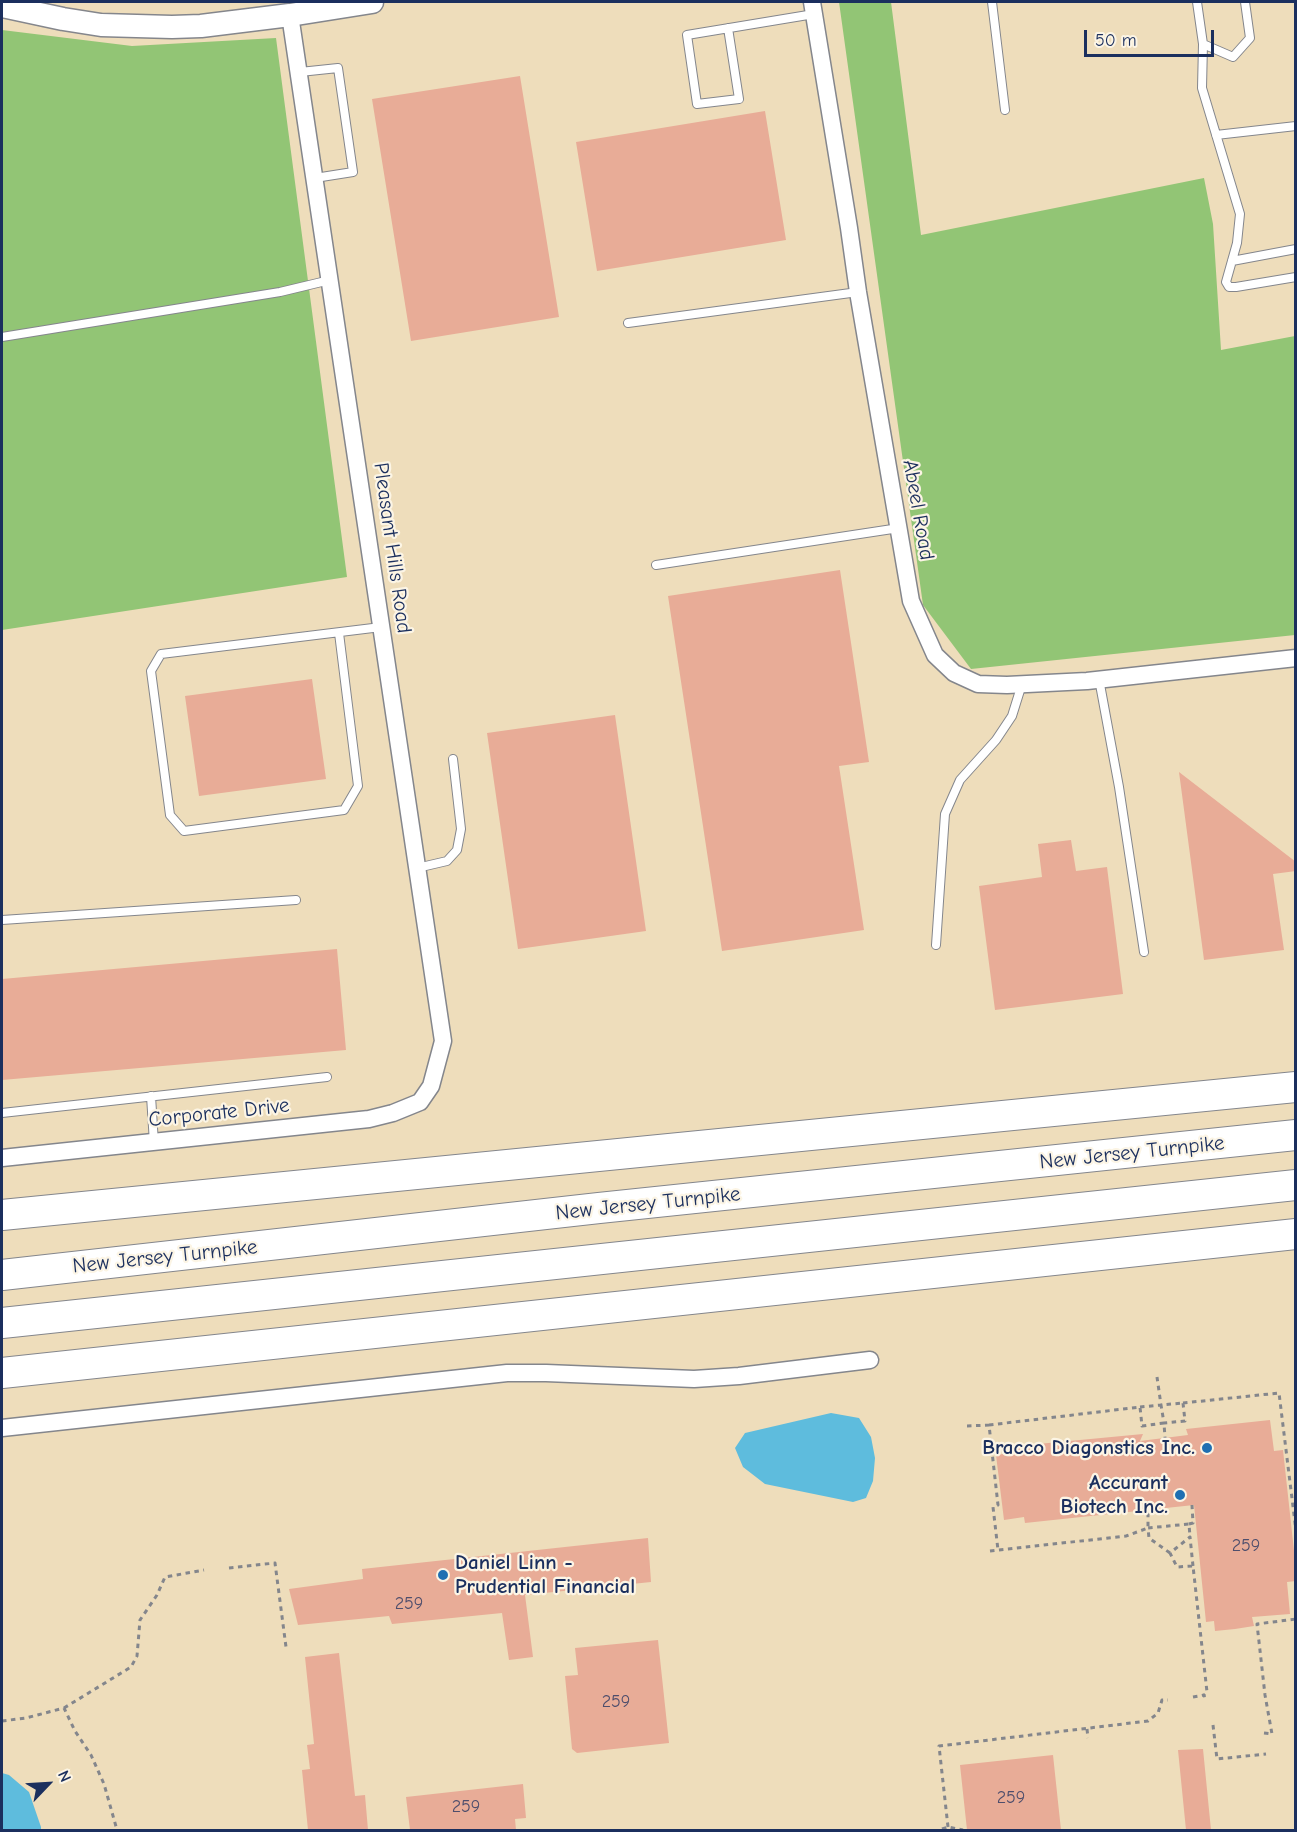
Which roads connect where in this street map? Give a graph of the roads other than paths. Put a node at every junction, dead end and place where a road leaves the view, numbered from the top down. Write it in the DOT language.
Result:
graph roads {
  1 [pos="372,2"];
  2 [pos="992,2"];
  3 [pos="1197,2"];
  4 [pos="1245,2"];
  5 [pos="2,6"];
  6 [pos="813,8"];
  7 [pos="290,15"];
  8 [pos="728,28"];
  9 [pos="1203,44"];
  10 [pos="300,72"];
  11 [pos="1005,110"];
  12 [pos="1296,126"];
  13 [pos="1216,135"];
  14 [pos="315,178"];
  15 [pos="1296,249"];
  16 [pos="1232,261"];
  17 [pos="1296,278"];
  18 [pos="330,280"];
  19 [pos="858,292"];
  20 [pos="628,323"];
  21 [pos="2,337"];
  22 [pos="898,528"];
  23 [pos="656,565"];
  24 [pos="381,627"];
  25 [pos="339,633"];
  26 [pos="1296,658"];
  27 [pos="1099,679"];
  28 [pos="1022,684"];
  29 [pos="453,759"];
  30 [pos="417,868"];
  31 [pos="296,900"];
  32 [pos="2,920"];
  33 [pos="936,945"];
  34 [pos="1144,952"];
  35 [pos="327,1077"];
  36 [pos="431,1086"];
  37 [pos="1296,1087"];
  38 [pos="151,1096"];
  39 [pos="2,1113"];
  40 [pos="1296,1135"];
  41 [pos="154,1143"];
  42 [pos="2,1158"];
  43 [pos="1296,1185"];
  44 [pos="2,1215"];
  45 [pos="1296,1234"];
  46 [pos="2,1275"];
  47 [pos="2,1323"];
  48 [pos="870,1360"];
  49 [pos="2,1373"];
  50 [pos="2,1428"];
  1 -- 7 [label="main road"];
  2 -- 11 [label="lane"];
  3 -- 9 [label="lane"];
  4 -- 9 [label="lane"];
  5 -- 7 [label="main road"];
  6 -- 8 [label="lane"];
  6 -- 19 [label="street, Abeel Road"];
  7 -- 10 [label="street, Pleasant Hills Road"];
  8 -- 8 [label="lane"];
  9 -- 13 [label="lane"];
  10 -- 14 [label="street, Pleasant Hills Road"];
  10 -- 14 [label="lane"];
  12 -- 13 [label="lane"];
  13 -- 16 [label="lane"];
  14 -- 18 [label="street, Pleasant Hills Road"];
  15 -- 16 [label="lane"];
  16 -- 17 [label="lane"];
  18 -- 21 [label="lane"];
  18 -- 24 [label="street, Pleasant Hills Road"];
  19 -- 20 [label="lane"];
  19 -- 22 [label="street, Abeel Road"];
  22 -- 23 [label="lane"];
  22 -- 28 [label="street, Abeel Road"];
  24 -- 25 [label="lane"];
  24 -- 30 [label="street, Pleasant Hills Road"];
  25 -- 25 [label="lane"];
  26 -- 27 [label="street, Abeel Road"];
  27 -- 28 [label="street, Abeel Road"];
  27 -- 34 [label="lane"];
  28 -- 33 [label="lane"];
  29 -- 30 [label="lane"];
  30 -- 36 [label="street, Pleasant Hills Road"];
  31 -- 32 [label="lane"];
  35 -- 38 [label="lane"];
  36 -- 41 [label="street, Corporate Drive"];
  37 -- 44 [label="highway"];
  38 -- 39 [label="lane"];
  38 -- 41 [label="lane"];
  40 -- 46 [label="highway, New Jersey Turnpike"];
  41 -- 42 [label="street, Corporate Drive"];
  43 -- 47 [label="highway"];
  45 -- 49 [label="highway"];
  48 -- 50 [label="street"];
}
